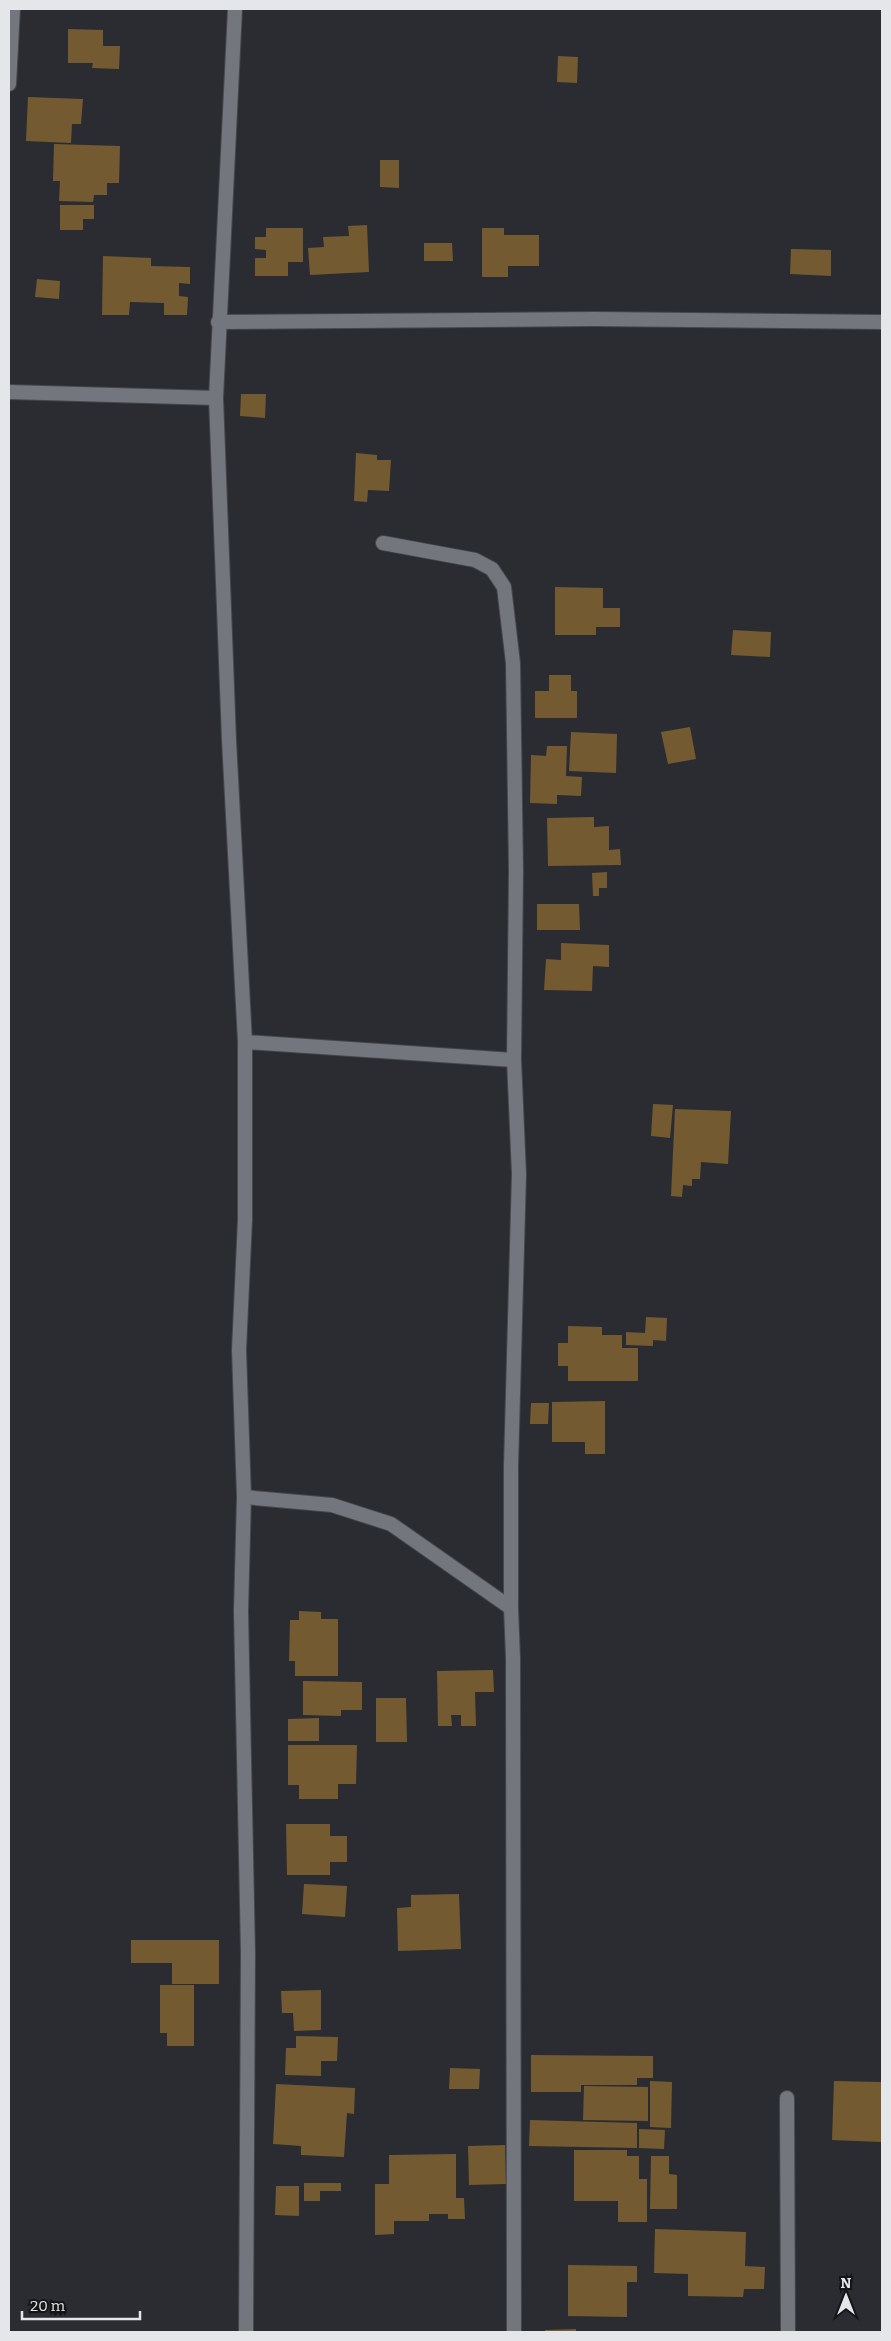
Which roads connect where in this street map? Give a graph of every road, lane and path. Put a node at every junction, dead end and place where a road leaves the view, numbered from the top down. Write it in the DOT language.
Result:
graph roads {
  1 [pos="13,9"];
  2 [pos="235,9"];
  3 [pos="9,84"];
  4 [pos="218,322"];
  5 [pos="882,322"];
  6 [pos="9,392"];
  7 [pos="216,398"];
  8 [pos="383,543"];
  9 [pos="246,1042"];
  10 [pos="514,1060"];
  11 [pos="244,1497"];
  12 [pos="511,1608"];
  13 [pos="787,2098"];
  14 [pos="246,2332"];
  15 [pos="514,2332"];
  16 [pos="788,2332"];
  1 -- 3 [label="street"];
  2 -- 4 [label="street"];
  4 -- 5 [label="street"];
  4 -- 7 [label="street"];
  6 -- 7 [label="street"];
  7 -- 9 [label="street"];
  8 -- 10 [label="street"];
  9 -- 10 [label="street"];
  9 -- 11 [label="street"];
  10 -- 12 [label="street"];
  11 -- 12 [label="street"];
  11 -- 14 [label="street"];
  12 -- 15 [label="street"];
  13 -- 16 [label="street"];
}
